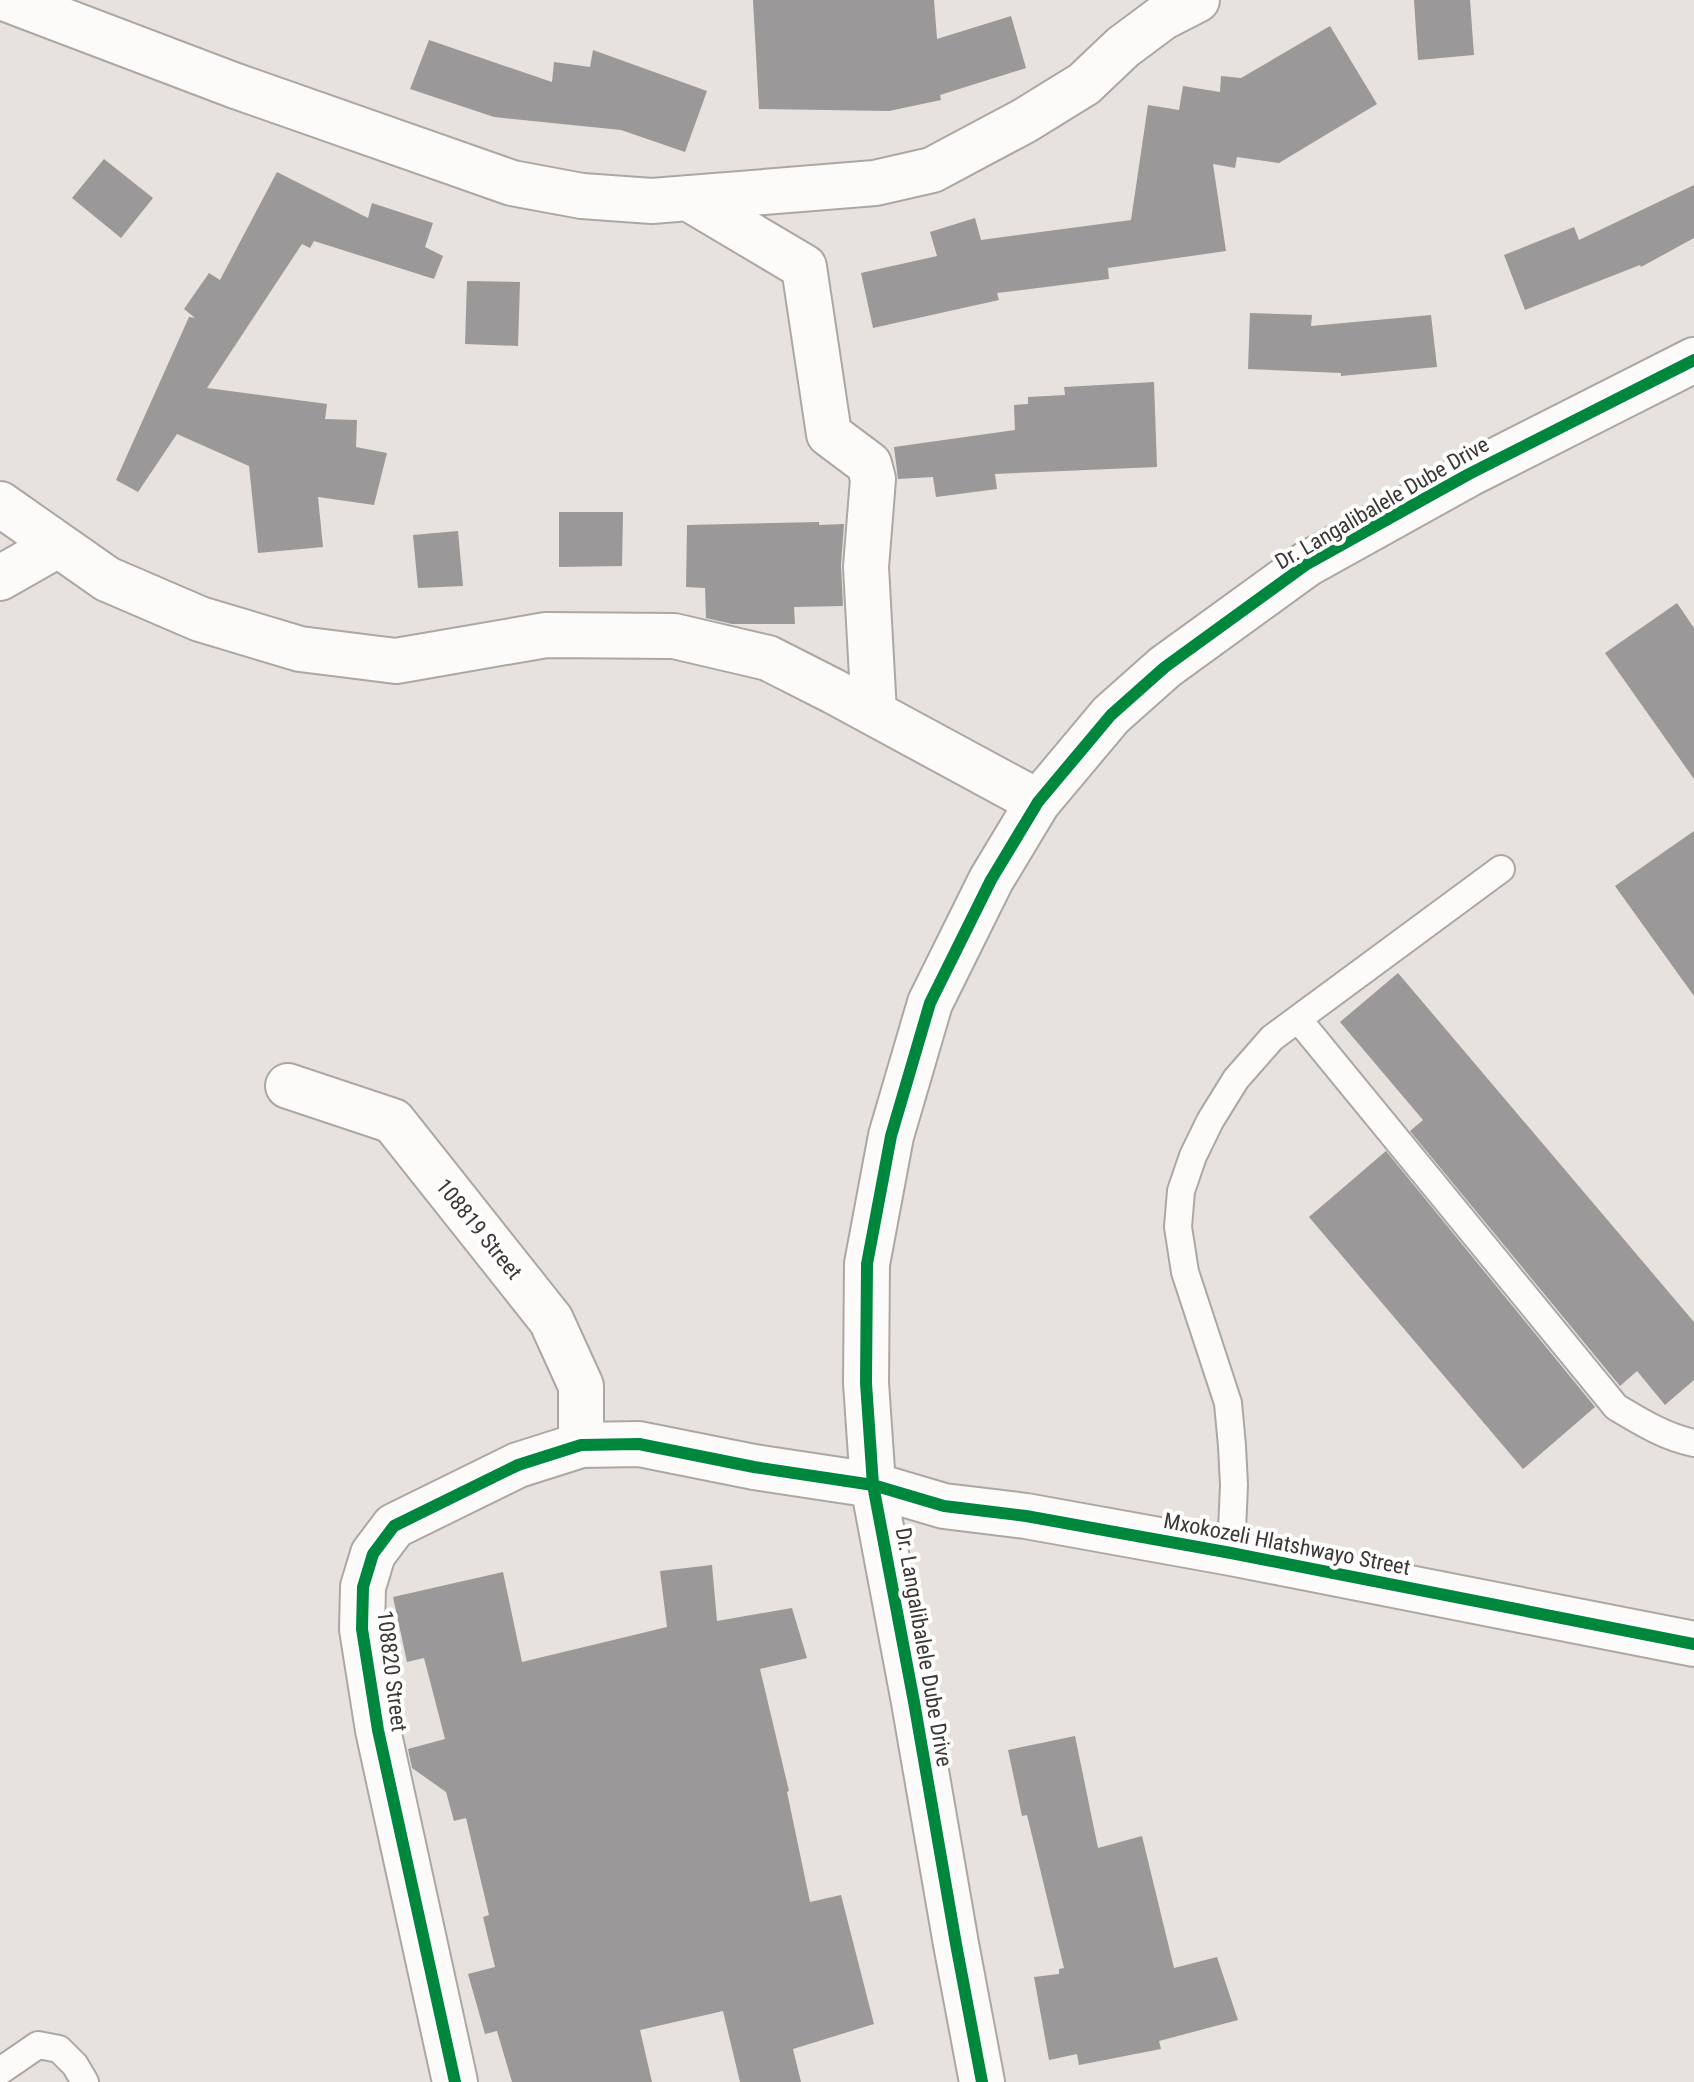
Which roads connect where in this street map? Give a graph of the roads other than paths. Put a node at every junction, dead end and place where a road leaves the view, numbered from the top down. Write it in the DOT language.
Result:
graph roads {
  1 [pos="9,0"];
  2 [pos="1197,0"];
  3 [pos="688,198"];
  4 [pos="1694,360"];
  5 [pos="0,504"];
  6 [pos="58,545"];
  7 [pos="0,578"];
  8 [pos="874,713"];
  9 [pos="1038,802"];
  10 [pos="1501,869"];
  11 [pos="1298,1019"];
  12 [pos="288,1086"];
  13 [pos="1694,1443"];
  14 [pos="581,1445"];
  15 [pos="873,1485"];
  16 [pos="1231,1553"];
  17 [pos="1694,1644"];
  18 [pos="0,2071"];
  19 [pos="85,2082"];
  20 [pos="455,2082"];
  21 [pos="982,2082"];
  1 -- 3 [label="street"];
  2 -- 3 [label="street"];
  3 -- 8 [label="street"];
  4 -- 9 [label="street, Dr. Langalibalele Dube Drive"];
  5 -- 6 [label="street"];
  6 -- 7 [label="street"];
  6 -- 8 [label="street"];
  8 -- 9 [label="street"];
  9 -- 15 [label="street, Dr. Langalibalele Dube Drive"];
  10 -- 11 [label="lane"];
  11 -- 13 [label="lane"];
  11 -- 16 [label="lane"];
  12 -- 14 [label="street, 108819 Street"];
  14 -- 15 [label="street, 108820 Street"];
  14 -- 20 [label="street, 108820 Street"];
  15 -- 16 [label="street, Mxokozeli Hlatshwayo Street"];
  15 -- 21 [label="street, Dr. Langalibalele Dube Drive"];
  16 -- 17 [label="street, Mxokozeli Hlatshwayo Street"];
  18 -- 19 [label="lane"];
}
